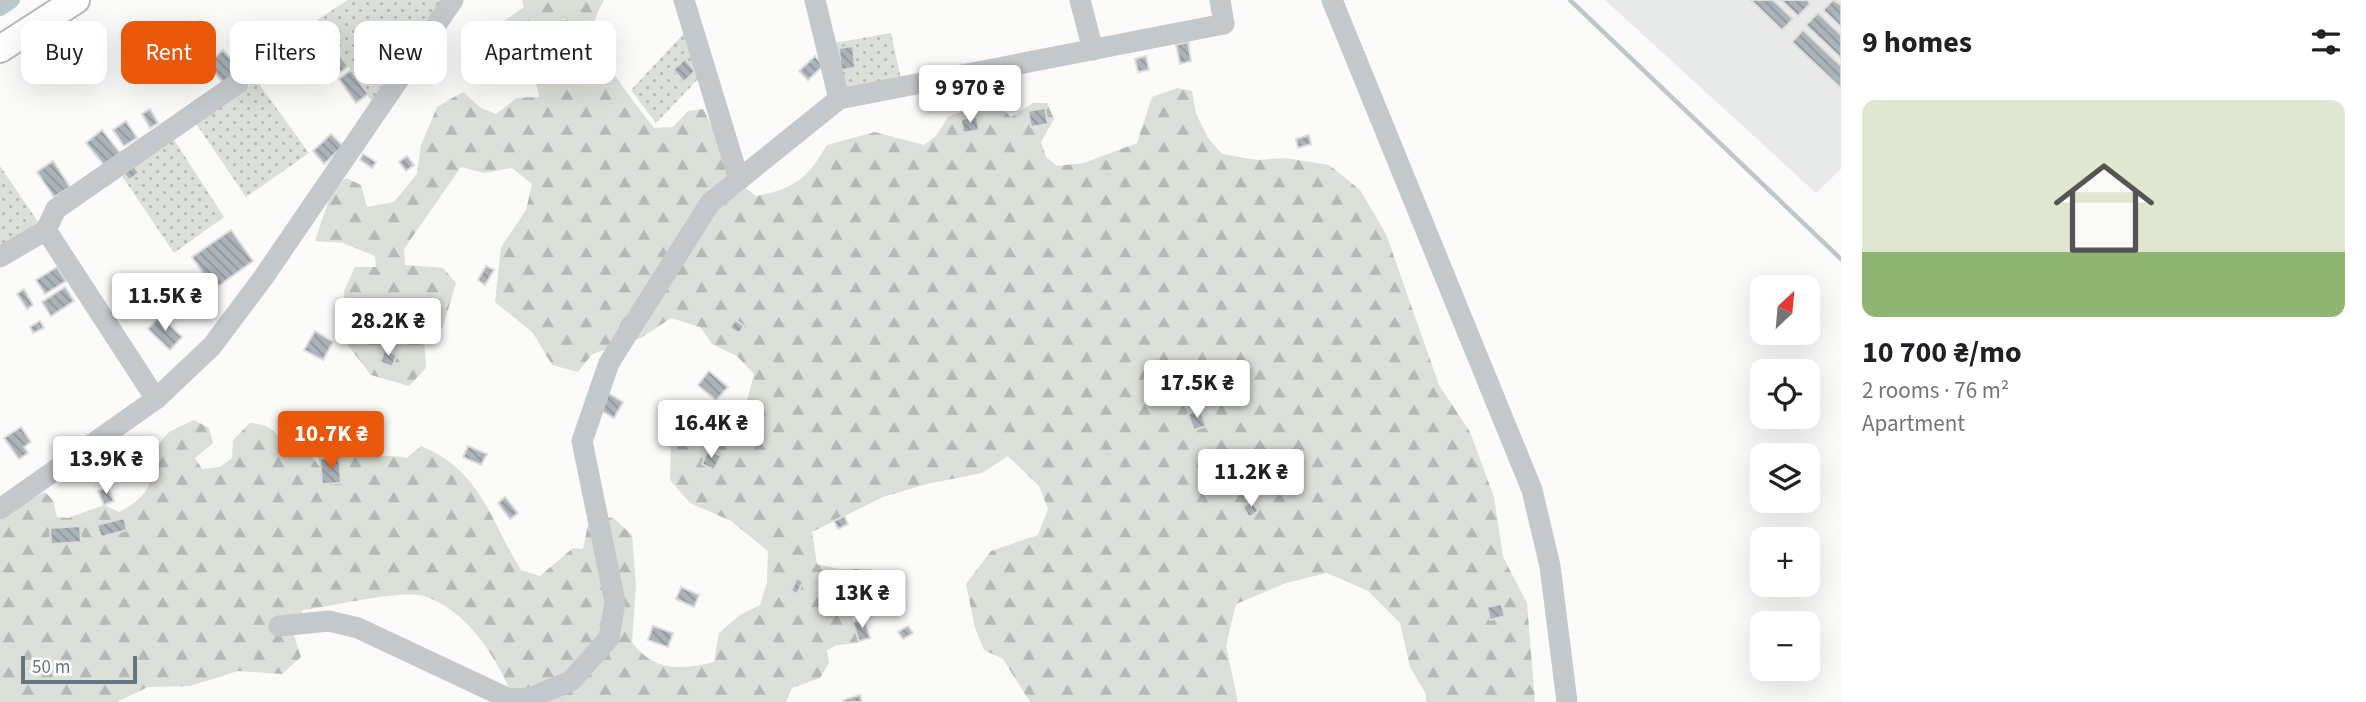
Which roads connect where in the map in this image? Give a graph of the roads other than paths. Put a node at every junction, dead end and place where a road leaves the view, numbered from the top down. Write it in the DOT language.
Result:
graph roads {
  1 [pos="76,0"];
  2 [pos="453,0"];
  3 [pos="684,0"];
  4 [pos="815,0"];
  5 [pos="1080,0"];
  6 [pos="1220,0"];
  7 [pos="1332,0"];
  8 [pos="0,49"];
  9 [pos="1093,50"];
  10 [pos="237,84"];
  11 [pos="839,99"];
  12 [pos="738,180"];
  13 [pos="46,230"];
  14 [pos="0,257"];
  15 [pos="156,399"];
  16 [pos="0,509"];
  17 [pos="279,626"];
  18 [pos="1567,702"];
  1 -- 8 [label="main road"];
  2 -- 15 [label="street"];
  3 -- 12 [label="street"];
  4 -- 11 [label="street"];
  5 -- 9 [label="street"];
  6 -- 9 [label="street"];
  7 -- 18 [label="street"];
  9 -- 11 [label="street"];
  10 -- 13 [label="street"];
  11 -- 12 [label="street"];
  12 -- 17 [label="street"];
  13 -- 14 [label="street"];
  13 -- 15 [label="street"];
  15 -- 16 [label="street"];
}
